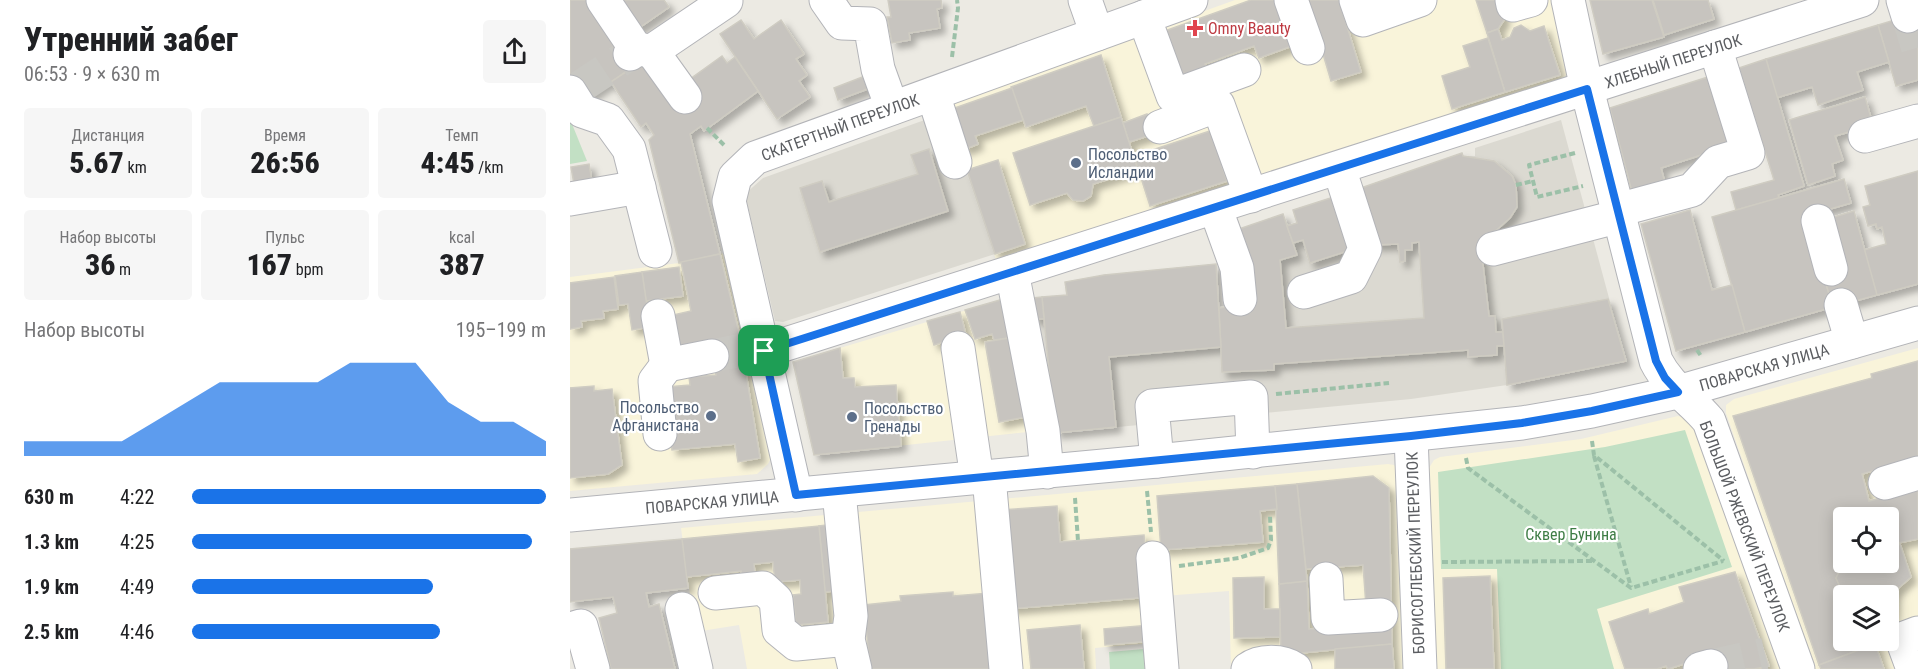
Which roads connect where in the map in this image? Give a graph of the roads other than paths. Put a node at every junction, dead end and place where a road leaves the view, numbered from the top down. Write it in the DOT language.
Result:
graph roads {
  1 [pos="603,0"];
  2 [pos="826,0"];
  3 [pos="1085,0"];
  4 [pos="1191,0"];
  5 [pos="1291,0"];
  6 [pos="1356,0"];
  7 [pos="1420,0"];
  8 [pos="1512,0"];
  9 [pos="1531,0"];
  10 [pos="1568,0"];
  11 [pos="726,1"];
  12 [pos="1847,2"];
  13 [pos="1144,17"];
  14 [pos="1097,34"];
  15 [pos="1715,47"];
  16 [pos="1308,48"];
  17 [pos="639,51"];
  18 [pos="1244,70"];
  19 [pos="942,80"];
  20 [pos="1587,89"];
  21 [pos="572,91"];
  22 [pos="685,97"];
  23 [pos="892,108"];
  24 [pos="1918,121"];
  25 [pos="1160,127"];
  26 [pos="1865,136"];
  27 [pos="955,162"];
  28 [pos="1339,168"];
  29 [pos="639,187"];
  30 [pos="1251,196"];
  31 [pos="570,199"];
  32 [pos="1215,207"];
  33 [pos="1619,213"];
  34 [pos="1818,220"];
  35 [pos="1493,249"];
  36 [pos="655,251"];
  37 [pos="1831,268"];
  38 [pos="1012,272"];
  39 [pos="1304,292"];
  40 [pos="1239,299"];
  41 [pos="1841,305"];
  42 [pos="658,316"];
  43 [pos="1918,324"];
  44 [pos="1852,342"];
  45 [pos="958,348"];
  46 [pos="745,351"];
  47 [pos="666,365"];
  48 [pos="1678,392"];
  49 [pos="660,434"];
  50 [pos="1411,436"];
  51 [pos="1253,452"];
  52 [pos="1047,472"];
  53 [pos="1918,473"];
  54 [pos="1152,476"];
  55 [pos="983,478"];
  56 [pos="1885,483"];
  57 [pos="839,492"];
  58 [pos="796,495"];
  59 [pos="570,515"];
  60 [pos="1153,555"];
  61 [pos="1326,579"];
  62 [pos="715,593"];
  63 [pos="682,609"];
  64 [pos="1397,614"];
  65 [pos="570,629"];
  66 [pos="1918,633"];
  67 [pos="852,654"];
  68 [pos="1785,657"];
  69 [pos="593,669"];
  70 [pos="696,669"];
  71 [pos="1006,669"];
  72 [pos="1162,669"];
  73 [pos="1248,669"];
  74 [pos="1295,669"];
  75 [pos="1420,669"];
  76 [pos="1913,669"];
  1 -- 17 [label="street"];
  2 -- 23 [label="street"];
  3 -- 14 [label="street"];
  4 -- 13 [label="street, СКАТЕРТНЫЙ ПЕРЕУЛОК"];
  5 -- 16 [label="street"];
  6 -- 7 [label="street"];
  8 -- 9 [label="street"];
  10 -- 20 [label="street, БОЛЬШОЙ РЖЕВСКИЙ ПЕРЕУЛОК"];
  11 -- 17 [label="street"];
  12 -- 15 [label="street, ХЛЕБНЫЙ ПЕРЕУЛОК"];
  13 -- 14 [label="street, СКАТЕРТНЫЙ ПЕРЕУЛОК"];
  13 -- 18 [label="street"];
  14 -- 19 [label="street, СКАТЕРТНЫЙ ПЕРЕУЛОК"];
  15 -- 20 [label="street, ХЛЕБНЫЙ ПЕРЕУЛОК"];
  15 -- 33 [label="street"];
  17 -- 22 [label="street"];
  19 -- 23 [label="street, СКАТЕРТНЫЙ ПЕРЕУЛОК"];
  19 -- 27 [label="street"];
  20 -- 28 [label="street, ХЛЕБНЫЙ ПЕРЕУЛОК"];
  20 -- 33 [label="street, БОЛЬШОЙ РЖЕВСКИЙ ПЕРЕУЛОК"];
  21 -- 29 [label="street"];
  23 -- 46 [label="street, СКАТЕРТНЫЙ ПЕРЕУЛОК"];
  24 -- 26 [label="street"];
  25 -- 30 [label="street"];
  28 -- 30 [label="street, ХЛЕБНЫЙ ПЕРЕУЛОК"];
  28 -- 39 [label="street"];
  29 -- 31 [label="street"];
  29 -- 36 [label="street"];
  30 -- 32 [label="street, ХЛЕБНЫЙ ПЕРЕУЛОК"];
  32 -- 38 [label="street, ХЛЕБНЫЙ ПЕРЕУЛОК"];
  32 -- 40 [label="street"];
  33 -- 35 [label="street"];
  33 -- 48 [label="street, БОЛЬШОЙ РЖЕВСКИЙ ПЕРЕУЛОК"];
  34 -- 37 [label="street"];
  38 -- 46 [label="street, ХЛЕБНЫЙ ПЕРЕУЛОК"];
  38 -- 52 [label="street"];
  41 -- 44 [label="street"];
  42 -- 47 [label="street"];
  43 -- 44 [label="street, ПОВАРСКАЯ УЛИЦА"];
  44 -- 48 [label="street, ПОВАРСКАЯ УЛИЦА"];
  45 -- 55 [label="street"];
  46 -- 47 [label="street, ХЛЕБНЫЙ ПЕРЕУЛОК"];
  46 -- 58 [label="street, СКАТЕРТНЫЙ ПЕРЕУЛОК"];
  47 -- 49 [label="street"];
  48 -- 50 [label="street, ПОВАРСКАЯ УЛИЦА"];
  48 -- 68 [label="street, БОЛЬШОЙ РЖЕВСКИЙ ПЕРЕУЛОК"];
  50 -- 51 [label="street, ПОВАРСКАЯ УЛИЦА"];
  50 -- 64 [label="street, БОРИСОГЛЕБСКИЙ ПЕРЕУЛОК"];
  51 -- 54 [label="street, ПОВАРСКАЯ УЛИЦА"];
  51 -- 54 [label="street"];
  52 -- 54 [label="street, ПОВАРСКАЯ УЛИЦА"];
  52 -- 55 [label="street, ПОВАРСКАЯ УЛИЦА"];
  53 -- 56 [label="street"];
  55 -- 57 [label="street, ПОВАРСКАЯ УЛИЦА"];
  55 -- 71 [label="street"];
  57 -- 58 [label="street, ПОВАРСКАЯ УЛИЦА"];
  57 -- 67 [label="street"];
  58 -- 59 [label="street, ПОВАРСКАЯ УЛИЦА"];
  60 -- 72 [label="street"];
  61 -- 64 [label="street"];
  62 -- 67 [label="street"];
  63 -- 70 [label="street"];
  64 -- 75 [label="street, БОРИСОГЛЕБСКИЙ ПЕРЕУЛОК"];
  65 -- 69 [label="street"];
  66 -- 76 [label="street"];
  73 -- 74 [label="street"];
}
